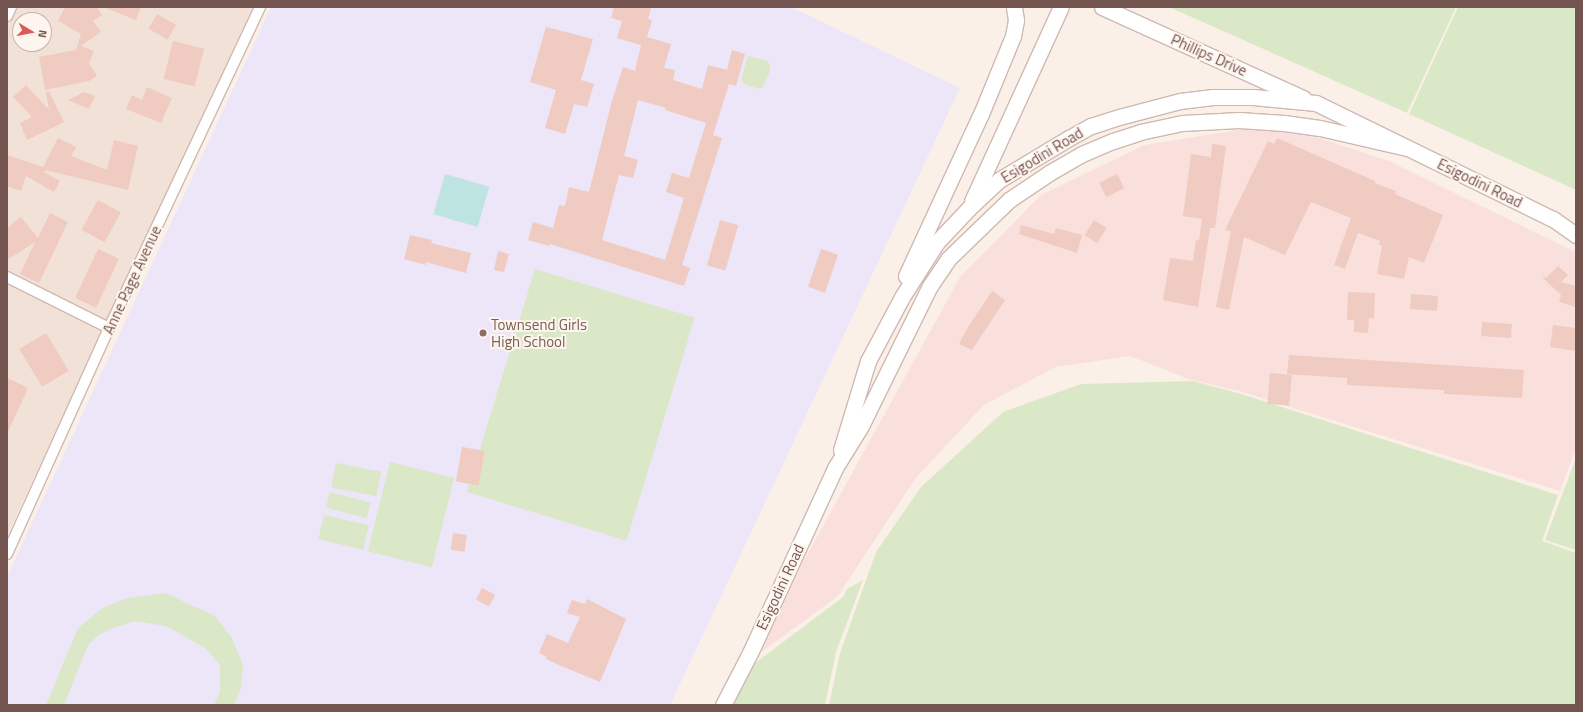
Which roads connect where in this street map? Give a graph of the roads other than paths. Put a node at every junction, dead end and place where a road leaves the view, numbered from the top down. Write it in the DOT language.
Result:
graph roads {
  1 [pos="11,7"];
  2 [pos="260,7"];
  3 [pos="1014,7"];
  4 [pos="1061,7"];
  5 [pos="1102,7"];
  6 [pos="7,16"];
  7 [pos="1316,103"];
  8 [pos="1407,148"];
  9 [pos="969,208"];
  10 [pos="1553,219"];
  11 [pos="1576,224"];
  12 [pos="1576,235"];
  13 [pos="948,258"];
  14 [pos="7,277"];
  15 [pos="109,328"];
  16 [pos="868,361"];
  17 [pos="835,468"];
  18 [pos="7,554"];
  19 [pos="723,705"];
  1 -- 6 [label="street"];
  2 -- 15 [label="street, Anne Page Avenue"];
  3 -- 16 [label="main road"];
  4 -- 9 [label="main road"];
  5 -- 7 [label="main road, Phillips Drive"];
  7 -- 8 [label="main road, Esigodini Road"];
  7 -- 9 [label="main road, Esigodini Road"];
  8 -- 10 [label="main road, Esigodini Road"];
  8 -- 13 [label="main road, Esigodini Road"];
  9 -- 13 [label="main road"];
  9 -- 16 [label="main road, Esigodini Road"];
  10 -- 11 [label="main road, Esigodini Road"];
  10 -- 12 [label="main road, Esigodini Road"];
  13 -- 17 [label="main road, Esigodini Road"];
  14 -- 15 [label="street"];
  15 -- 18 [label="street, Anne Page Avenue"];
  16 -- 17 [label="main road, Esigodini Road"];
  17 -- 19 [label="main road, Esigodini Road"];
}
